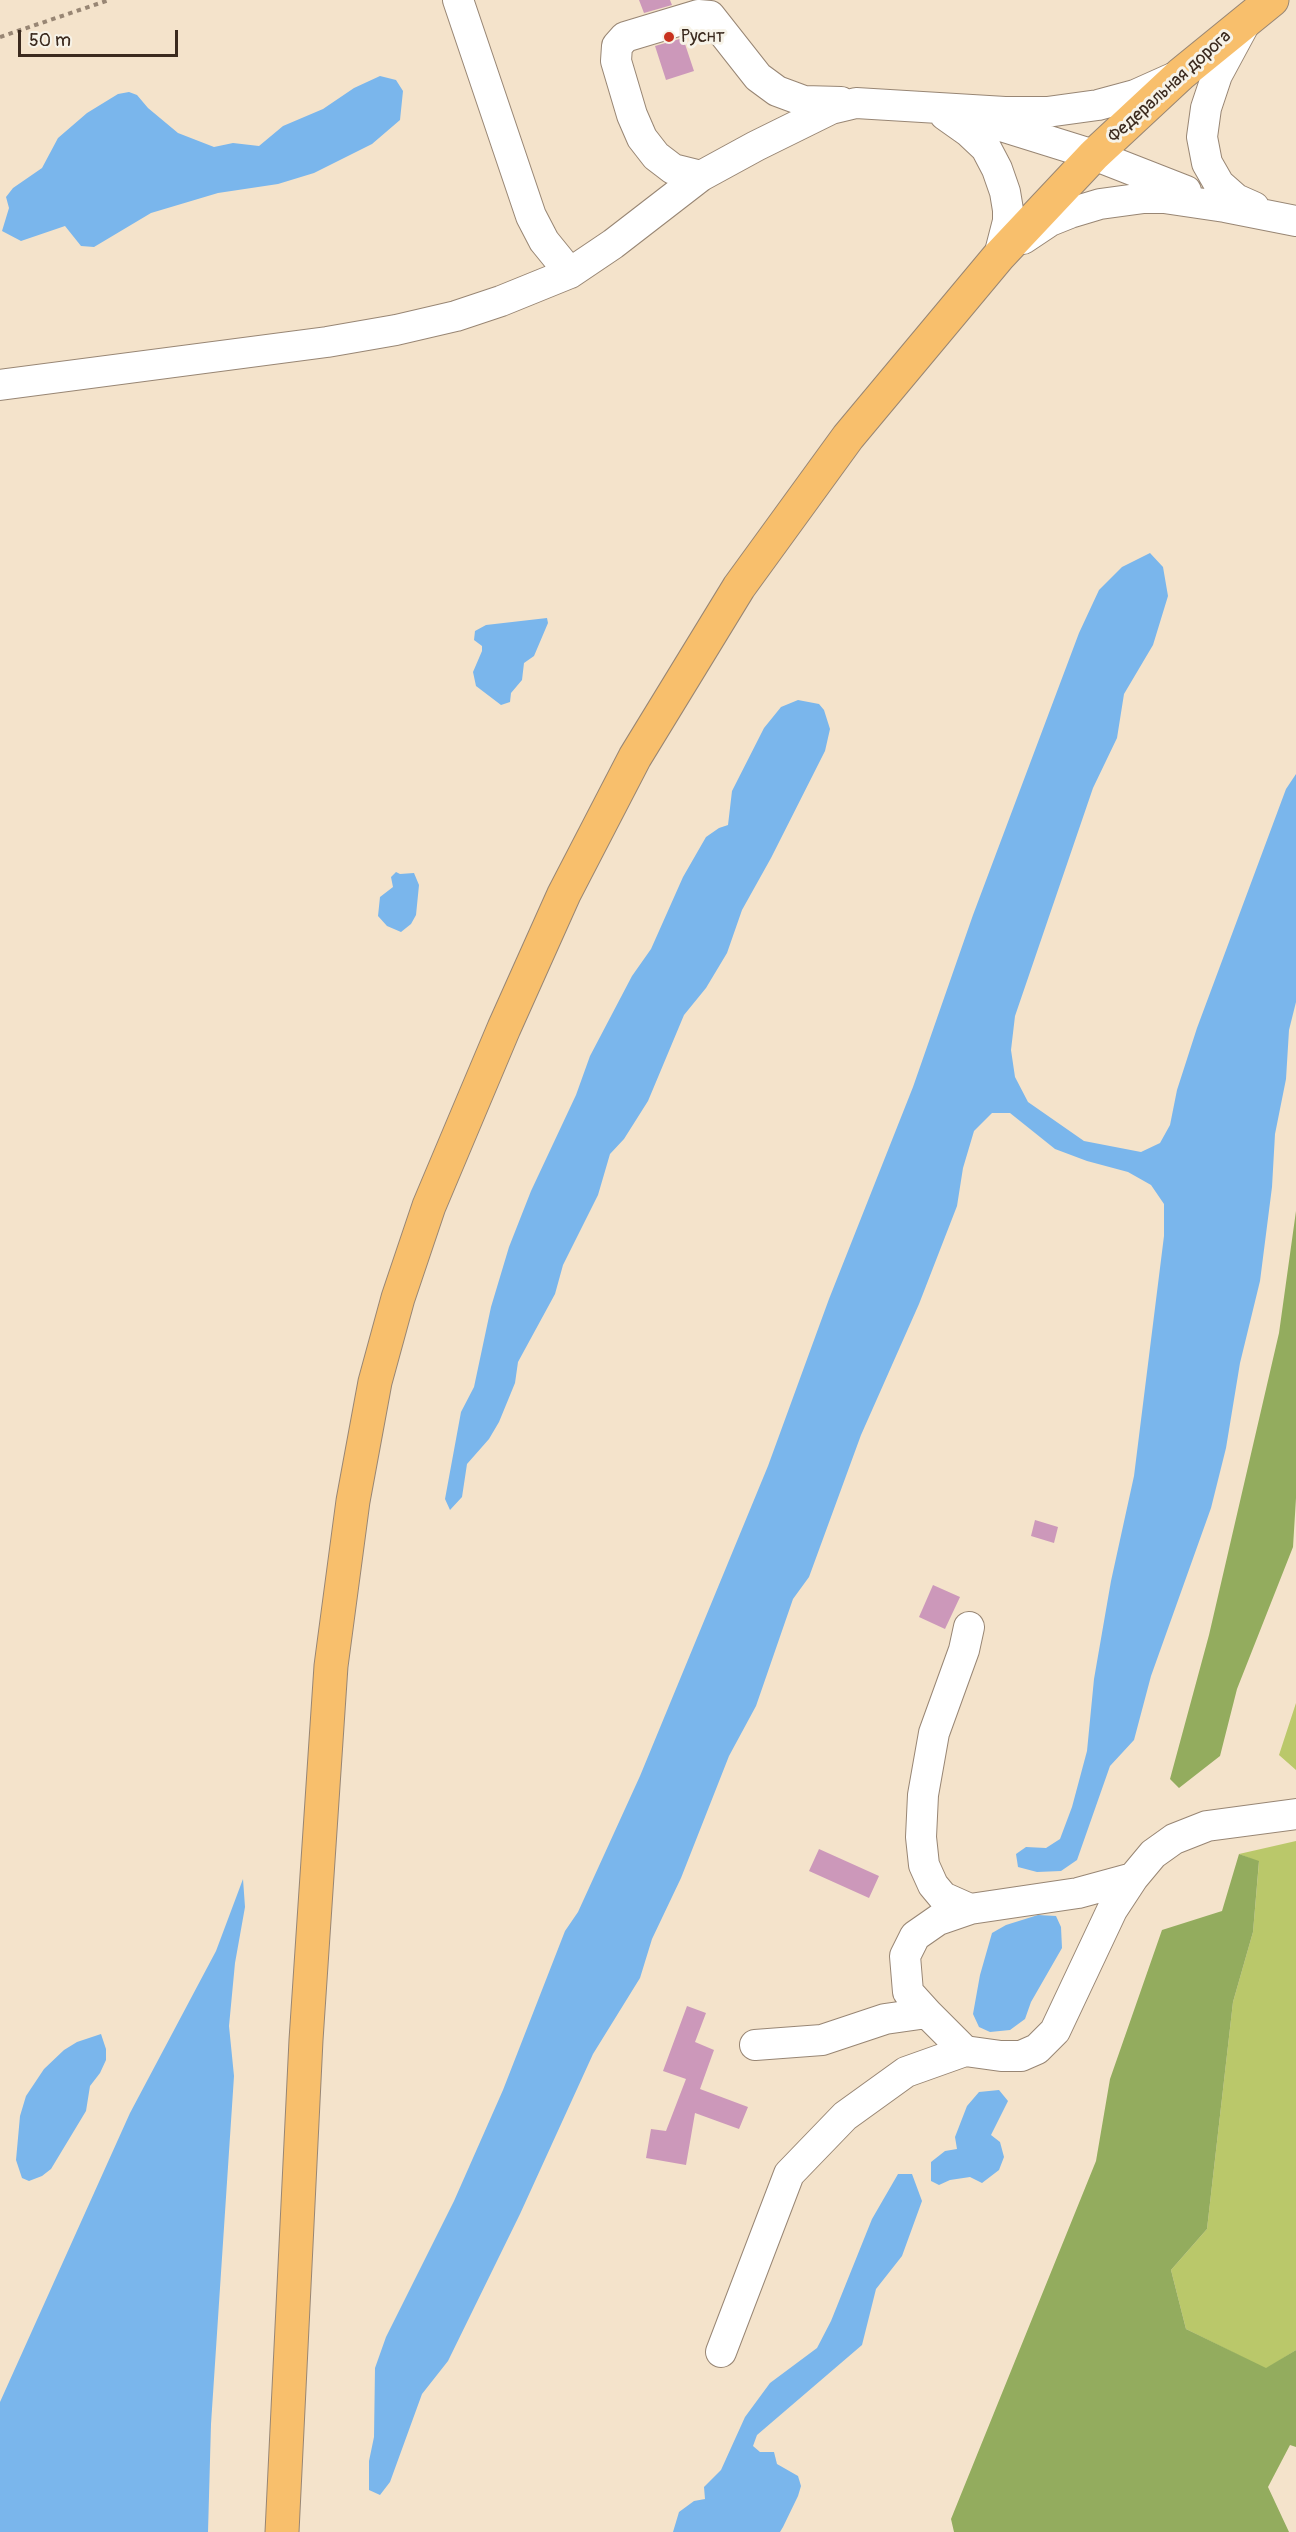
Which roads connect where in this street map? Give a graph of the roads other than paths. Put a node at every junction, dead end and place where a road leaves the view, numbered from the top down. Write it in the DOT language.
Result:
graph roads {
  1 [pos="458,0"];
  2 [pos="1259,9"];
  3 [pos="1181,74"];
  4 [pos="856,103"];
  5 [pos="930,106"];
  6 [pos="1094,155"];
  7 [pos="701,176"];
  8 [pos="1225,207"];
  9 [pos="1289,220"];
  10 [pos="999,256"];
  11 [pos="570,273"];
  12 [pos="0,385"];
  13 [pos="969,1627"];
  14 [pos="1296,1814"];
  15 [pos="1133,1878"];
  16 [pos="970,1909"];
  17 [pos="927,2013"];
  18 [pos="755,2045"];
  19 [pos="965,2051"];
  20 [pos="722,2352"];
  21 [pos="282,2532"];
  1 -- 11 [label="street"];
  2 -- 3 [label="highway, Федеральная дорога"];
  2 -- 9 [label="street"];
  3 -- 5 [label="street"];
  3 -- 6 [label="highway, Федеральная дорога"];
  4 -- 5 [label="street"];
  4 -- 7 [label="street"];
  4 -- 7 [label="street"];
  5 -- 6 [label="street"];
  5 -- 10 [label="street"];
  6 -- 8 [label="street"];
  6 -- 10 [label="highway, Федеральная дорога"];
  7 -- 11 [label="street"];
  8 -- 9 [label="street"];
  8 -- 10 [label="street"];
  10 -- 21 [label="highway, Федеральная дорога"];
  11 -- 12 [label="street"];
  13 -- 16 [label="street"];
  14 -- 15 [label="street"];
  15 -- 16 [label="street"];
  15 -- 19 [label="street"];
  16 -- 17 [label="street"];
  17 -- 18 [label="street"];
  17 -- 19 [label="street"];
  19 -- 20 [label="street"];
}
